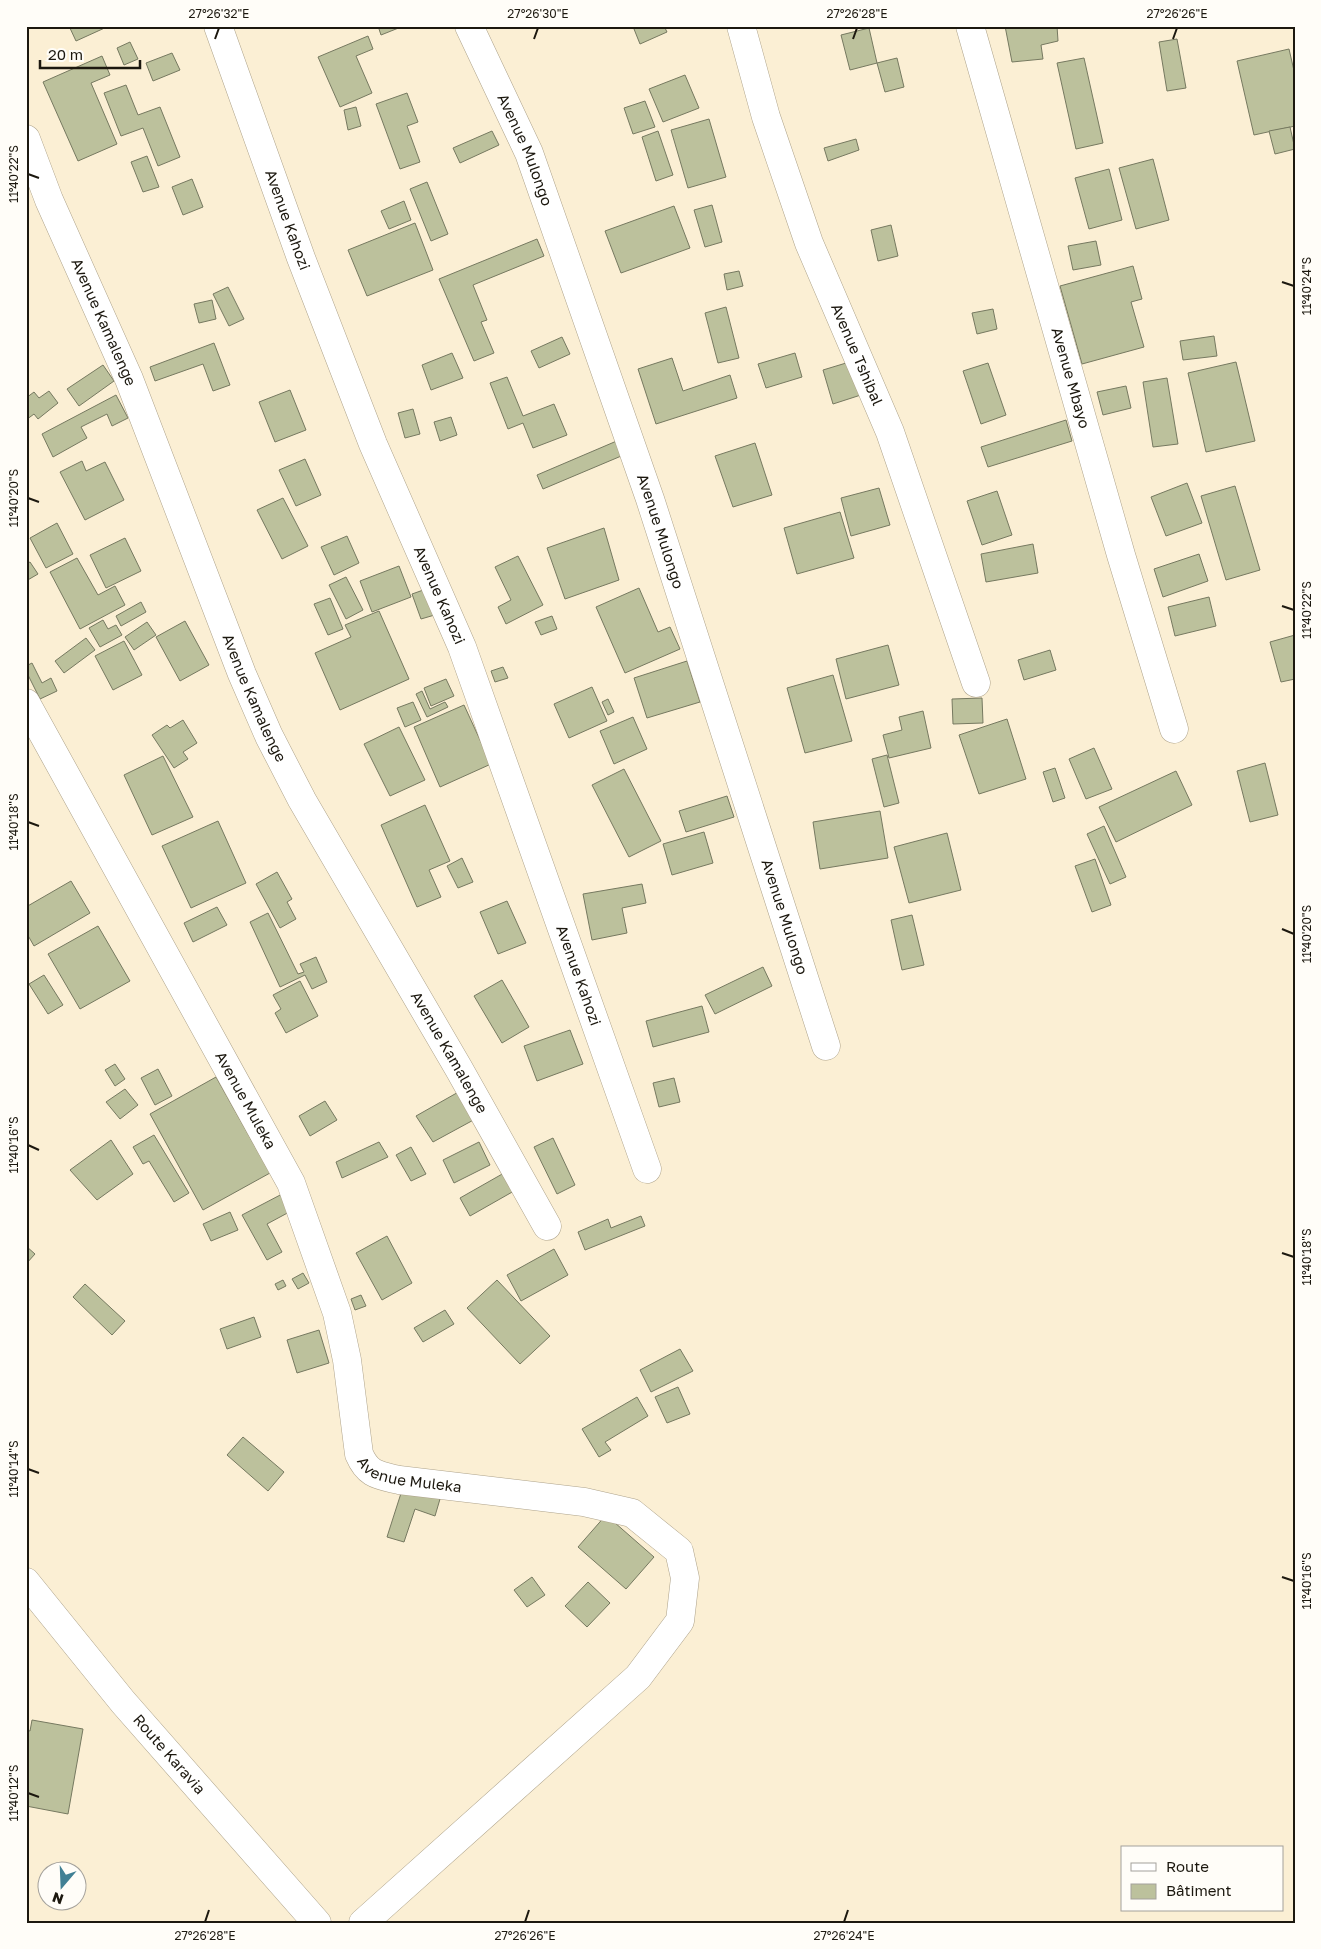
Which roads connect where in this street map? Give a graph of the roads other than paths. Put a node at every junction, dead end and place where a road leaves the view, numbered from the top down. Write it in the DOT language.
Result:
graph roads {
  1 [pos="218,26"];
  2 [pos="469,26"];
  3 [pos="741,26"];
  4 [pos="970,26"];
  5 [pos="26,139"];
  6 [pos="976,683"];
  7 [pos="26,703"];
  8 [pos="1174,729"];
  9 [pos="826,1046"];
  10 [pos="647,1169"];
  11 [pos="547,1226"];
  12 [pos="26,1582"];
  13 [pos="317,1923"];
  14 [pos="363,1923"];
  1 -- 10 [label="street, Avenue Kahozi"];
  2 -- 9 [label="street, Avenue Mulongo"];
  3 -- 6 [label="street, Avenue Tshibal"];
  4 -- 8 [label="street, Avenue Mbayo"];
  5 -- 11 [label="street, Avenue Kamalenge"];
  7 -- 14 [label="street, Avenue Muleka"];
  12 -- 13 [label="street, Route Karavia"];
}
